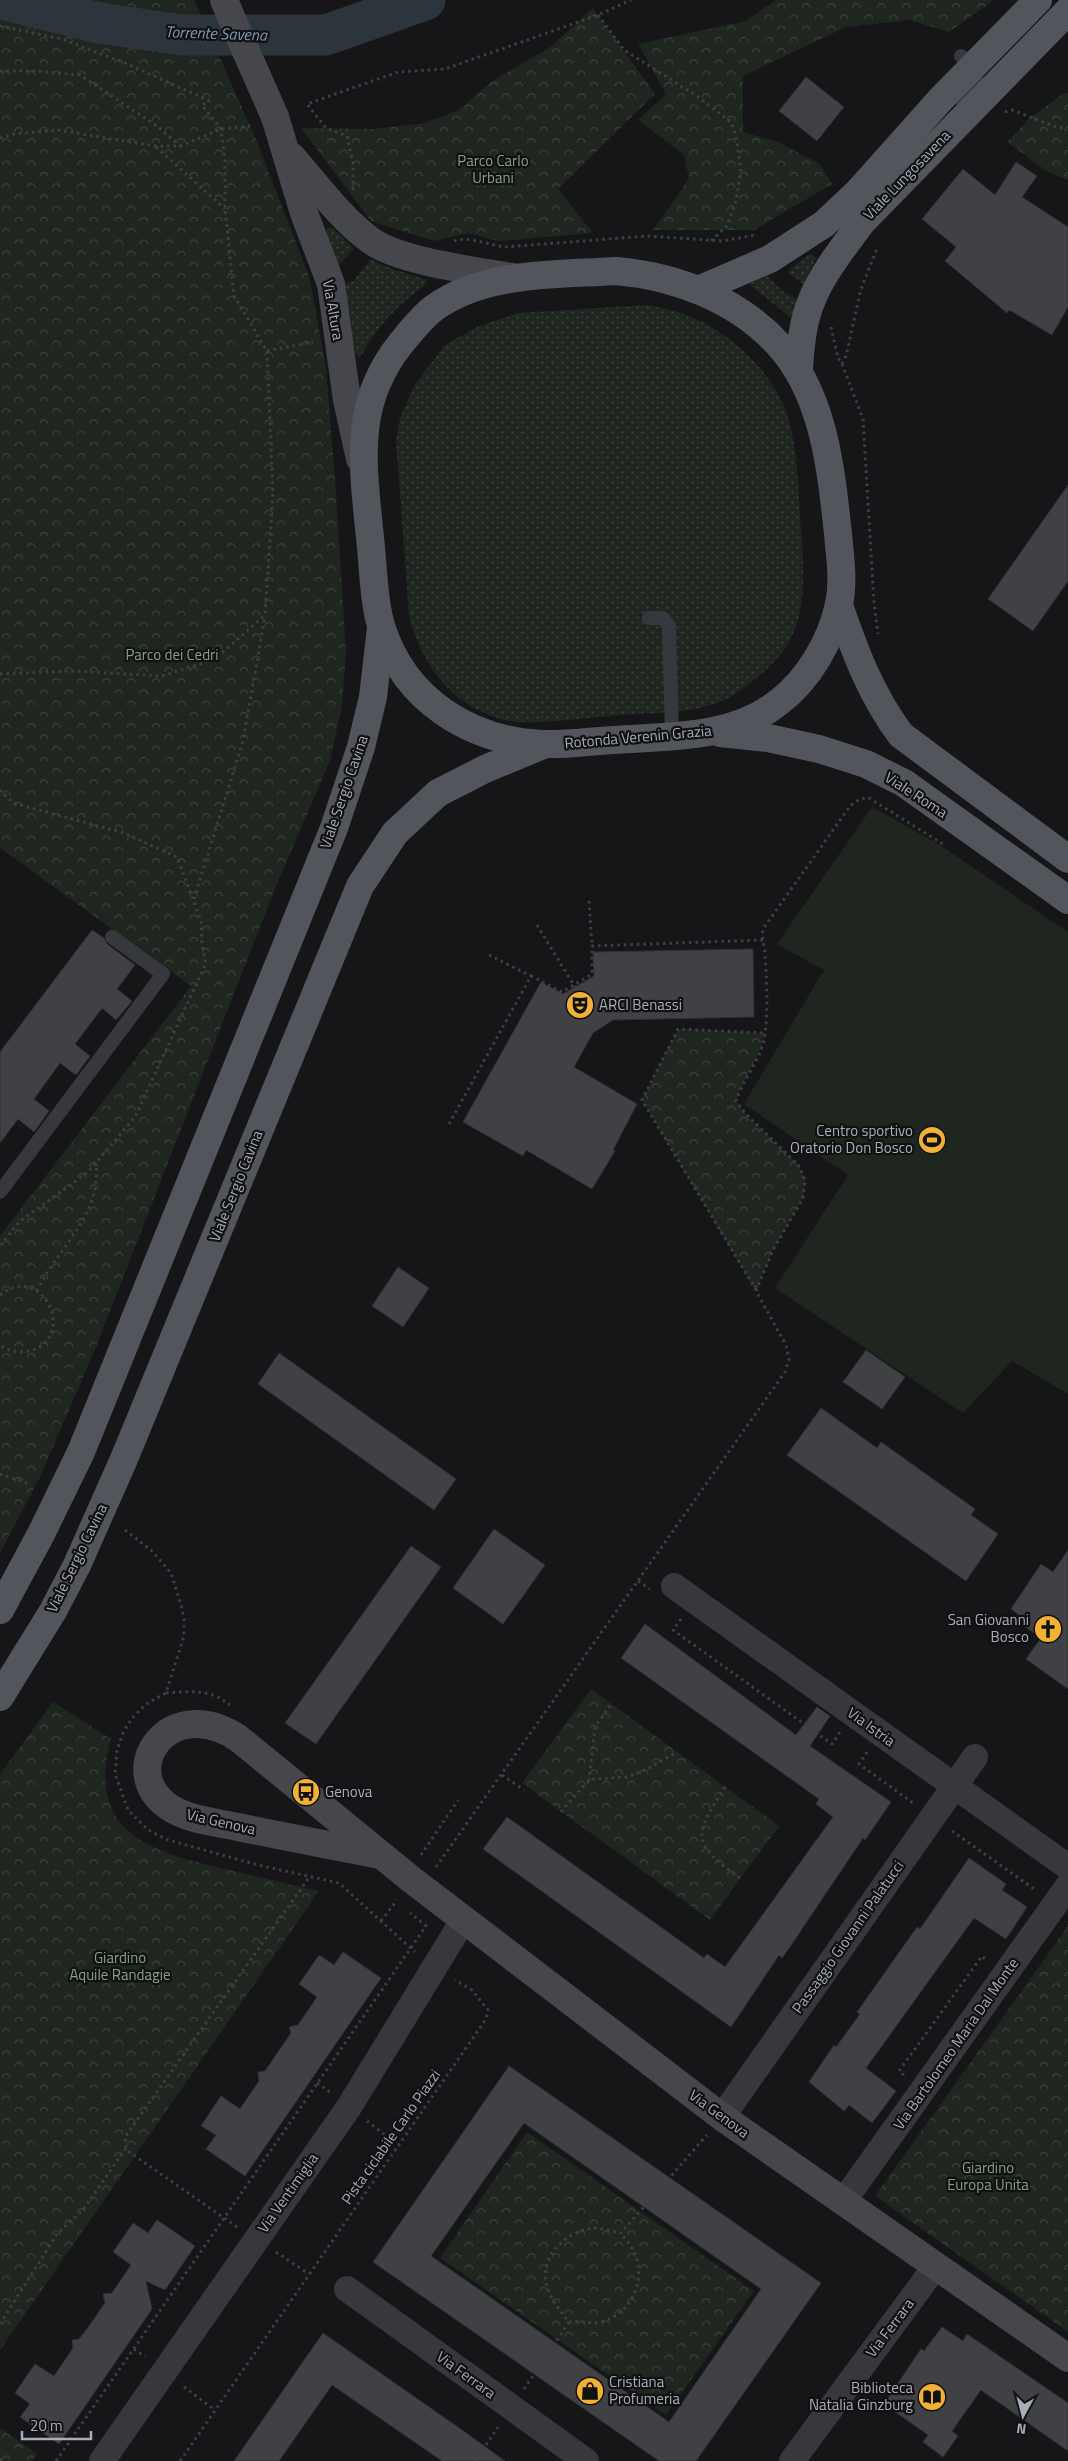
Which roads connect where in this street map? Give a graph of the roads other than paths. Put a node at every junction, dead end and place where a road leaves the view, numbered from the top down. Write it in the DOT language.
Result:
graph roads {
  1 [pos="224,0"];
  2 [pos="1038,0"];
  3 [pos="1068,11"];
  4 [pos="967,61"];
  5 [pos="287,151"];
  6 [pos="900,182"];
  7 [pos="518,278"];
  8 [pos="698,290"];
  9 [pos="799,370"];
  10 [pos="364,472"];
  11 [pos="839,605"];
  12 [pos="649,618"];
  13 [pos="381,628"];
  14 [pos="714,732"];
  15 [pos="672,736"];
  16 [pos="545,744"];
  17 [pos="1068,859"];
  18 [pos="1068,900"];
  19 [pos="112,937"];
  20 [pos="0,1192"];
  21 [pos="674,1586"];
  22 [pos="0,1610"];
  23 [pos="0,1697"];
  24 [pos="975,1757"];
  25 [pos="954,1786"];
  26 [pos="380,1855"];
  27 [pos="1068,1867"];
  28 [pos="1068,1886"];
  29 [pos="464,1919"];
  30 [pos="722,2117"];
  31 [pos="843,2202"];
  32 [pos="935,2267"];
  33 [pos="347,2289"];
  34 [pos="1068,2358"];
  35 [pos="102,2461"];
  36 [pos="586,2461"];
  37 [pos="792,2461"];
  1 -- 5 [label="street, Via Altura, bridge"];
  2 -- 4 [label="main road, Viale Lungosavena"];
  3 -- 6 [label="main road, Viale Lungosavena"];
  4 -- 6 [label="lane"];
  4 -- 8 [label="main road, Viale Lungosavena"];
  5 -- 7 [label="street, Via Altura"];
  5 -- 10 [label="street, Via Altura"];
  6 -- 9 [label="main road, Viale Lungosavena"];
  7 -- 8 [label="main road, Rotonda Verenin Grazia"];
  7 -- 10 [label="main road, Rotonda Verenin Grazia"];
  8 -- 9 [label="main road, Rotonda Verenin Grazia"];
  9 -- 11 [label="main road, Rotonda Verenin Grazia"];
  10 -- 13 [label="main road, Rotonda Verenin Grazia"];
  11 -- 14 [label="main road, Rotonda Verenin Grazia"];
  11 -- 17 [label="main road"];
  12 -- 15 [label="lane"];
  13 -- 16 [label="main road, Rotonda Verenin Grazia"];
  13 -- 22 [label="main road, Viale Sergio Cavina"];
  14 -- 15 [label="main road, Rotonda Verenin Grazia"];
  14 -- 18 [label="main road, Viale Roma"];
  15 -- 16 [label="main road, Rotonda Verenin Grazia"];
  16 -- 23 [label="main road, Viale Sergio Cavina"];
  19 -- 20 [label="lane"];
  21 -- 25 [label="street, Via Istria"];
  24 -- 25 [label="street, Passaggio Giovanni Palatucci"];
  25 -- 27 [label="street, Via Istria"];
  25 -- 30 [label="street, Passaggio Giovanni Palatucci"];
  26 -- 26 [label="street, Via Genova"];
  26 -- 29 [label="street, Via Genova"];
  28 -- 31 [label="street, Via Bartolomeo Maria Dal Monte"];
  29 -- 30 [label="street, Via Genova"];
  29 -- 35 [label="street, Via Ventimiglia"];
  30 -- 31 [label="street, Via Genova"];
  31 -- 32 [label="street, Via Genova"];
  32 -- 34 [label="street, Via Genova"];
  32 -- 37 [label="street, Via Ferrara"];
  33 -- 36 [label="street, Via Ferrara"];
}
